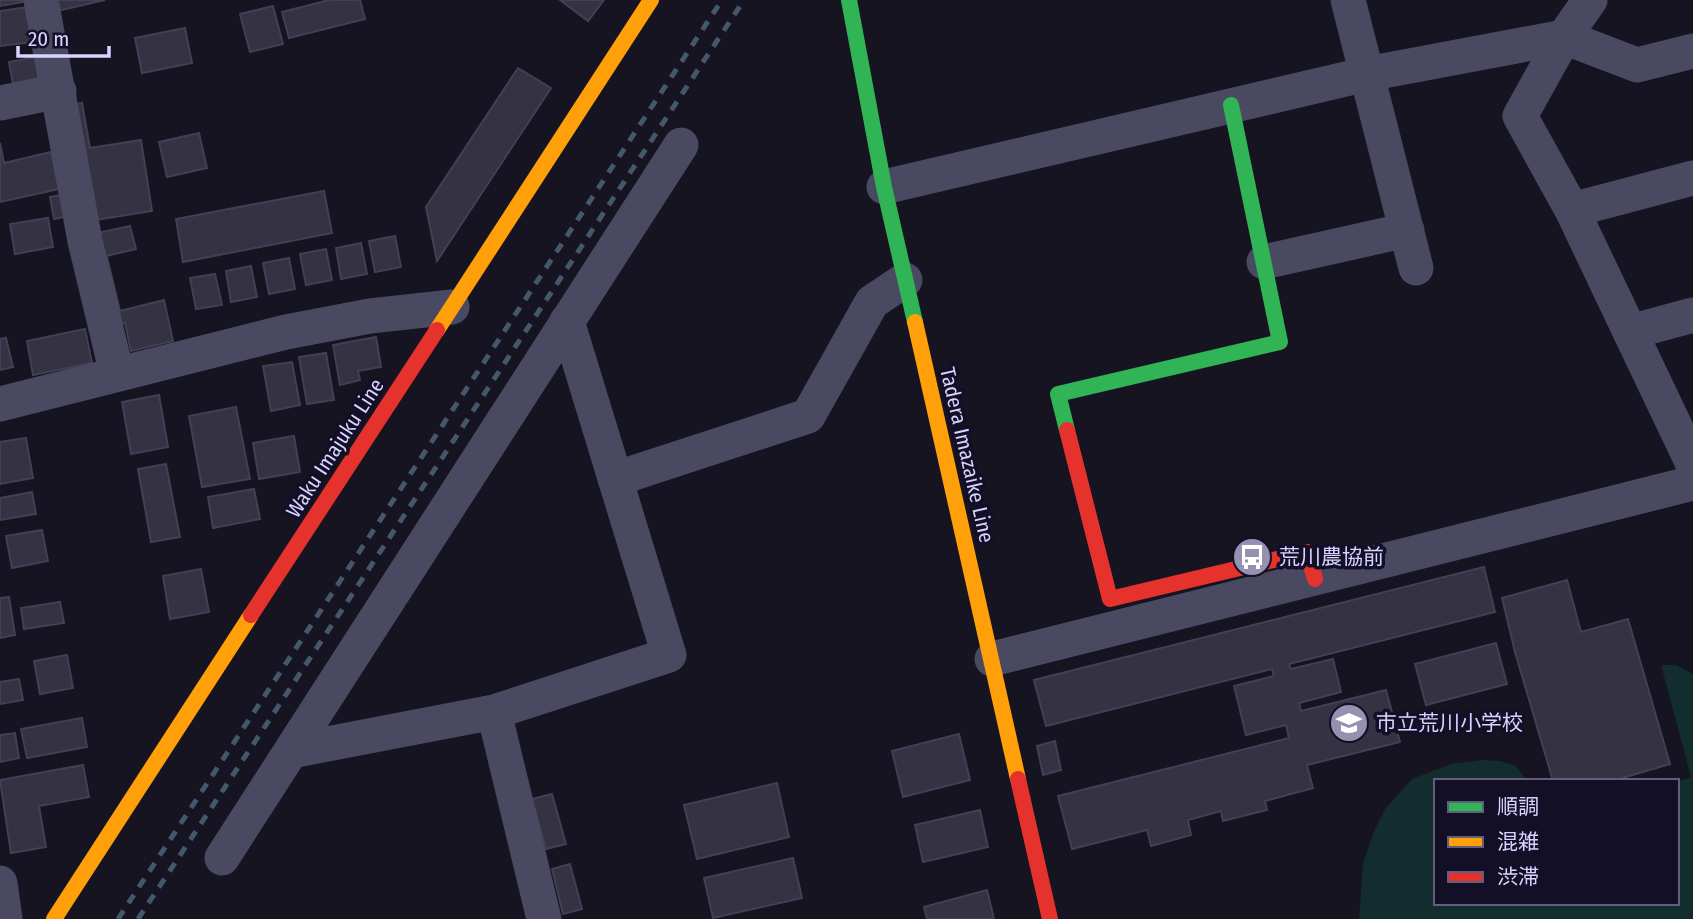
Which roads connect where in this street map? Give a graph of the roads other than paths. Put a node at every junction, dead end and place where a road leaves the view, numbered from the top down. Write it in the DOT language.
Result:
graph roads {
  1 [pos="41,0"];
  2 [pos="651,0"];
  3 [pos="849,0"];
  4 [pos="1348,0"];
  5 [pos="1590,0"];
  6 [pos="1564,37"];
  7 [pos="1693,51"];
  8 [pos="1367,74"];
  9 [pos="58,91"];
  10 [pos="0,103"];
  11 [pos="1231,105"];
  12 [pos="681,145"];
  13 [pos="1693,178"];
  14 [pos="884,187"];
  15 [pos="1572,210"];
  16 [pos="1407,230"];
  17 [pos="1264,262"];
  18 [pos="1416,268"];
  19 [pos="905,280"];
  20 [pos="452,307"];
  21 [pos="1693,315"];
  22 [pos="567,321"];
  23 [pos="1630,332"];
  24 [pos="117,374"];
  25 [pos="0,404"];
  26 [pos="1693,464"];
  27 [pos="615,479"];
  28 [pos="1693,482"];
  29 [pos="1315,579"];
  30 [pos="992,659"];
  31 [pos="494,712"];
  32 [pos="291,751"];
  33 [pos="222,858"];
  34 [pos="0,883"];
  35 [pos="5,919"];
  36 [pos="54,919"];
  37 [pos="544,919"];
  38 [pos="1050,919"];
  1 -- 9 [label="street"];
  2 -- 20 [label="main road, Waku Imajuku Line"];
  3 -- 14 [label="main road, Tadera Imazaike Line"];
  4 -- 8 [label="street"];
  5 -- 6 [label="street"];
  6 -- 7 [label="street"];
  6 -- 8 [label="street"];
  6 -- 15 [label="street"];
  8 -- 11 [label="street"];
  8 -- 16 [label="street"];
  9 -- 10 [label="street"];
  9 -- 24 [label="street"];
  11 -- 14 [label="street"];
  11 -- 17 [label="main road"];
  12 -- 22 [label="street"];
  13 -- 15 [label="street"];
  14 -- 19 [label="main road, Tadera Imazaike Line"];
  15 -- 23 [label="street"];
  16 -- 17 [label="street"];
  16 -- 18 [label="street"];
  17 -- 29 [label="main road"];
  19 -- 27 [label="street"];
  19 -- 30 [label="main road, Tadera Imazaike Line"];
  20 -- 24 [label="street"];
  20 -- 36 [label="main road, Waku Imajuku Line"];
  21 -- 23 [label="street"];
  22 -- 27 [label="street"];
  22 -- 32 [label="street"];
  23 -- 26 [label="street"];
  24 -- 25 [label="street"];
  27 -- 31 [label="street"];
  28 -- 29 [label="street"];
  29 -- 30 [label="street"];
  30 -- 38 [label="main road, Tadera Imazaike Line"];
  31 -- 32 [label="street"];
  31 -- 37 [label="street"];
  32 -- 33 [label="street"];
  34 -- 35 [label="street"];
}
